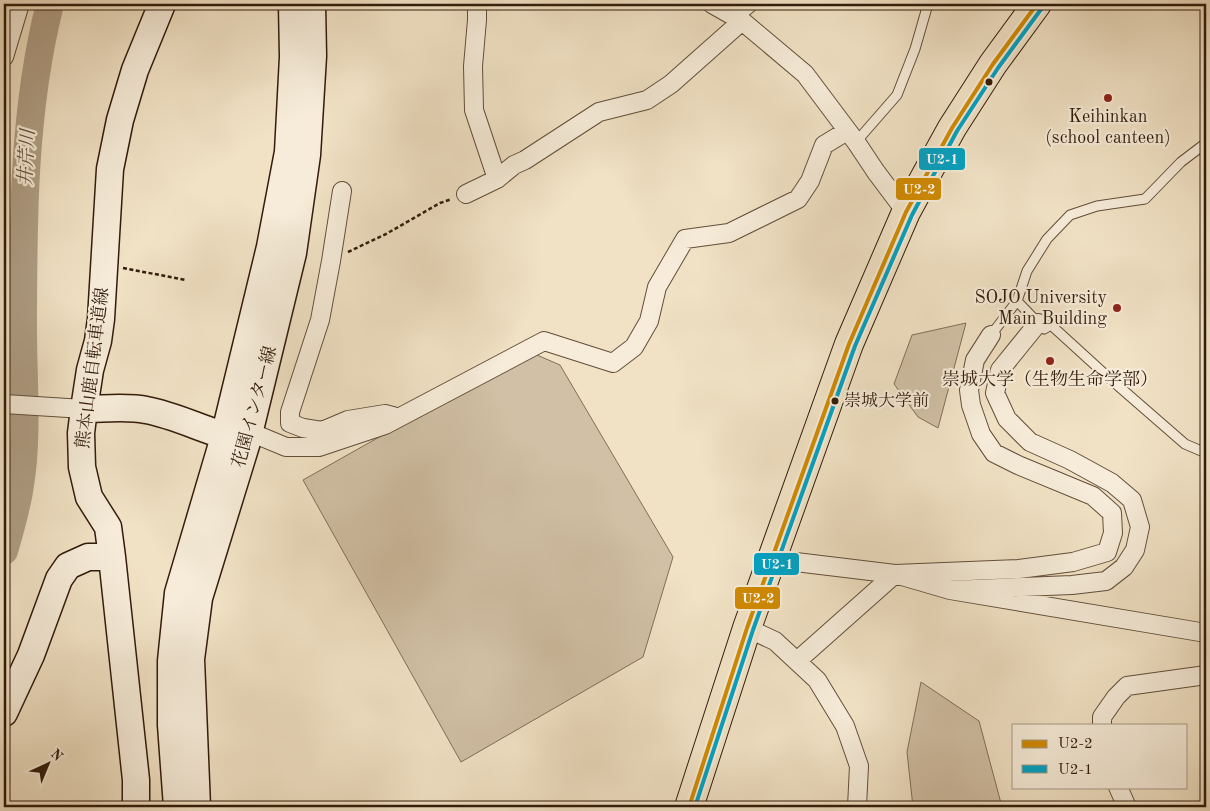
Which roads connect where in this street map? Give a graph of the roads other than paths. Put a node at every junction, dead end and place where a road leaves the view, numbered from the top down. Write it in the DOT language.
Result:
graph roads {
  1 [pos="20,4"];
  2 [pos="162,4"];
  3 [pos="292,4"];
  4 [pos="312,4"];
  5 [pos="477,4"];
  6 [pos="712,4"];
  7 [pos="748,4"];
  8 [pos="928,4"];
  9 [pos="1037,4"];
  10 [pos="738,18"];
  11 [pos="4,57"];
  12 [pos="851,136"];
  13 [pos="1206,143"];
  14 [pos="497,178"];
  15 [pos="342,191"];
  16 [pos="466,194"];
  17 [pos="906,212"];
  18 [pos="1017,301"];
  19 [pos="1038,323"];
  20 [pos="991,335"];
  21 [pos="4,404"];
  22 [pos="74,409"];
  23 [pos="400,417"];
  24 [pos="240,437"];
  25 [pos="1206,453"];
  26 [pos="112,557"];
  27 [pos="772,559"];
  28 [pos="895,574"];
  29 [pos="950,590"];
  30 [pos="747,628"];
  31 [pos="1206,633"];
  32 [pos="797,661"];
  33 [pos="1206,675"];
  34 [pos="4,713"];
  35 [pos="1102,724"];
  36 [pos="1118,788"];
  37 [pos="136,807"];
  38 [pos="177,807"];
  39 [pos="197,807"];
  40 [pos="689,807"];
  41 [pos="857,807"];
  42 [pos="1127,807"];
  1 -- 11 [label="street"];
  2 -- 22 [label="main road, 熊本山鹿自転車道線"];
  3 -- 24 [label="main road, 花園インター線"];
  4 -- 24 [label="main road, 花園インター線"];
  5 -- 14 [label="street"];
  6 -- 10 [label="street"];
  7 -- 10 [label="street"];
  8 -- 12 [label="lane"];
  9 -- 17 [label="main road"];
  10 -- 12 [label="street"];
  10 -- 14 [label="street"];
  12 -- 17 [label="street"];
  12 -- 23 [label="street"];
  13 -- 18 [label="lane"];
  14 -- 16 [label="street"];
  15 -- 23 [label="street"];
  17 -- 27 [label="main road"];
  18 -- 19 [label="lane"];
  18 -- 20 [label="lane"];
  19 -- 25 [label="lane"];
  19 -- 29 [label="street"];
  20 -- 28 [label="street"];
  21 -- 22 [label="street"];
  22 -- 24 [label="main road"];
  22 -- 26 [label="main road, 熊本山鹿自転車道線"];
  23 -- 24 [label="street"];
  24 -- 38 [label="main road, 花園インター線"];
  24 -- 39 [label="main road, 花園インター線"];
  26 -- 34 [label="main road"];
  26 -- 37 [label="main road, 熊本山鹿自転車道線"];
  27 -- 28 [label="street"];
  27 -- 30 [label="main road"];
  28 -- 29 [label="street"];
  28 -- 32 [label="street"];
  29 -- 31 [label="street"];
  30 -- 32 [label="street"];
  30 -- 40 [label="main road"];
  32 -- 41 [label="street"];
  33 -- 35 [label="street"];
  36 -- 42 [label="street"];
}
